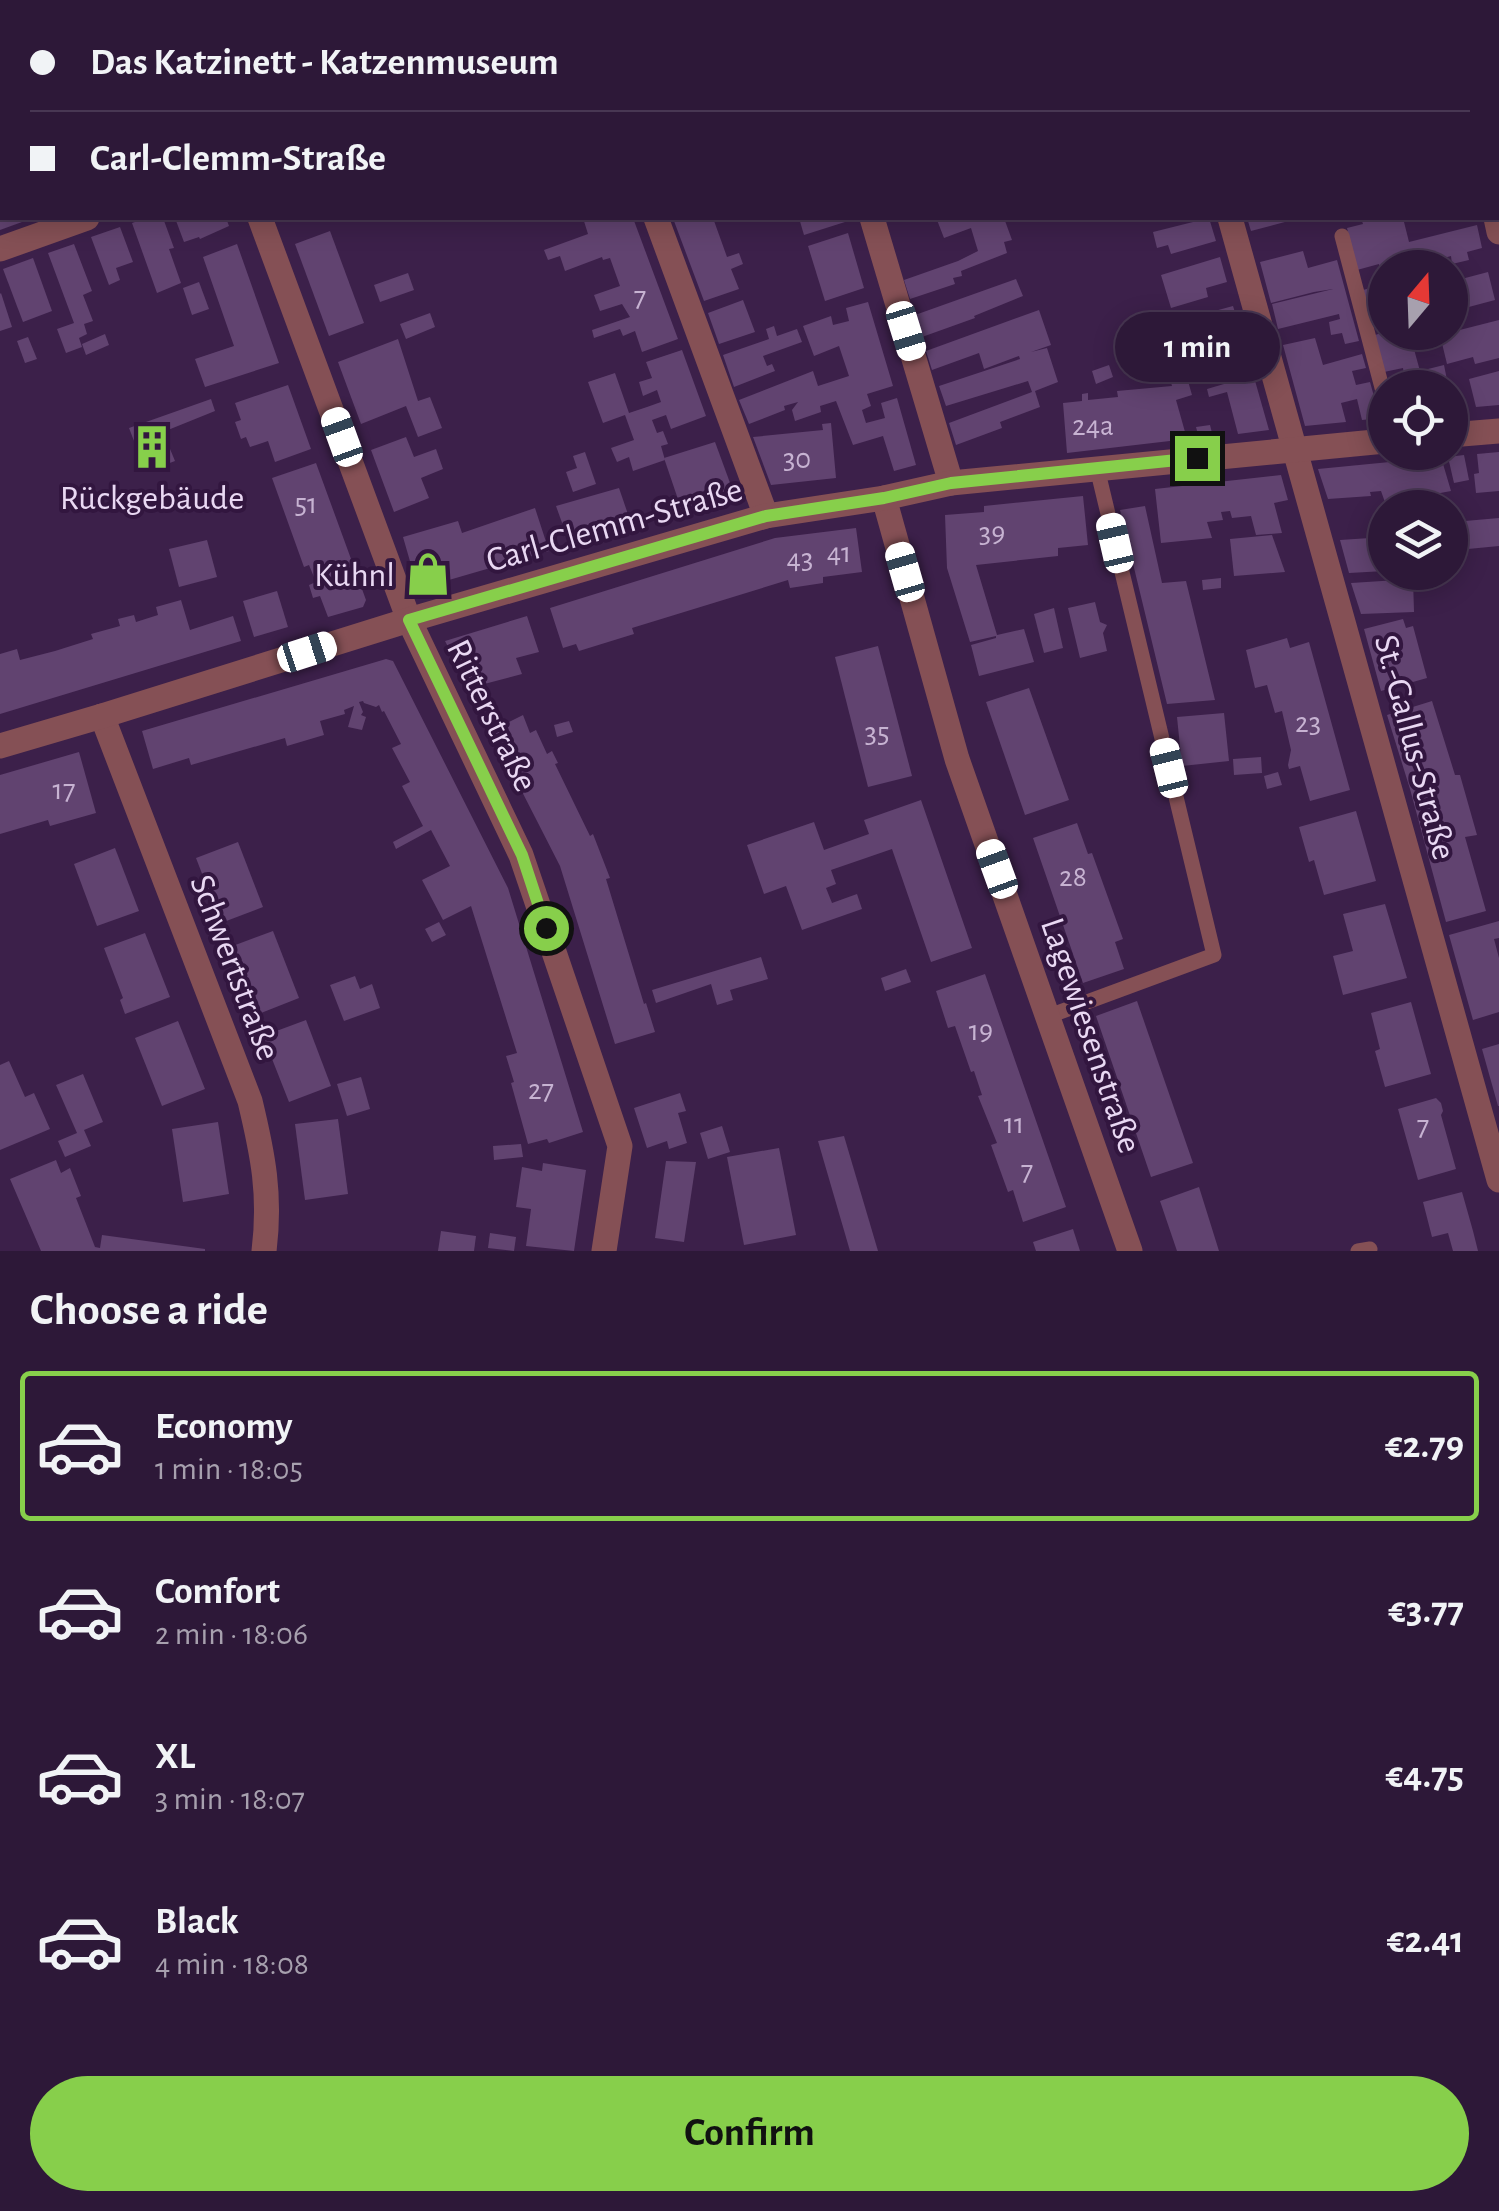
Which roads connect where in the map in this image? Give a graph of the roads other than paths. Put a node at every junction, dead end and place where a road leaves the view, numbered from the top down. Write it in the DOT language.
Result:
graph roads {
  1 [pos="81,220"];
  2 [pos="261,220"];
  3 [pos="657,220"];
  4 [pos="873,220"];
  5 [pos="1231,220"];
  6 [pos="1342,236"];
  7 [pos="0,249"];
  8 [pos="1377,370"];
  9 [pos="1499,431"];
  10 [pos="1468,434"];
  11 [pos="1368,442"];
  12 [pos="1296,448"];
  13 [pos="1097,468"];
  14 [pos="951,483"];
  15 [pos="884,498"];
  16 [pos="766,516"];
  17 [pos="409,620"];
  18 [pos="102,716"];
  19 [pos="0,746"];
  20 [pos="1049,1016"];
  21 [pos="1499,1180"];
  22 [pos="264,1251"];
  23 [pos="604,1251"];
  24 [pos="1130,1251"];
  1 -- 7 [label="street"];
  2 -- 17 [label="street, Ritterstraße"];
  3 -- 16 [label="street"];
  4 -- 14 [label="street"];
  5 -- 12 [label="street, St.-Gallus-Straße"];
  6 -- 8 [label="lane"];
  9 -- 10 [label="street"];
  11 -- 12 [label="street, Carl-Clemm-Straße"];
  12 -- 13 [label="street, Carl-Clemm-Straße"];
  12 -- 21 [label="street, St.-Gallus-Straße"];
  13 -- 14 [label="street, Carl-Clemm-Straße"];
  13 -- 20 [label="lane"];
  14 -- 15 [label="street, Carl-Clemm-Straße"];
  15 -- 16 [label="street, Carl-Clemm-Straße"];
  15 -- 20 [label="street, Lagewiesenstraße"];
  16 -- 17 [label="street, Carl-Clemm-Straße"];
  17 -- 18 [label="street, Carl-Clemm-Straße"];
  17 -- 23 [label="street, Ritterstraße"];
  18 -- 19 [label="street, Carl-Clemm-Straße"];
  18 -- 22 [label="street, Schwertstraße"];
  20 -- 24 [label="street, Lagewiesenstraße"];
}
